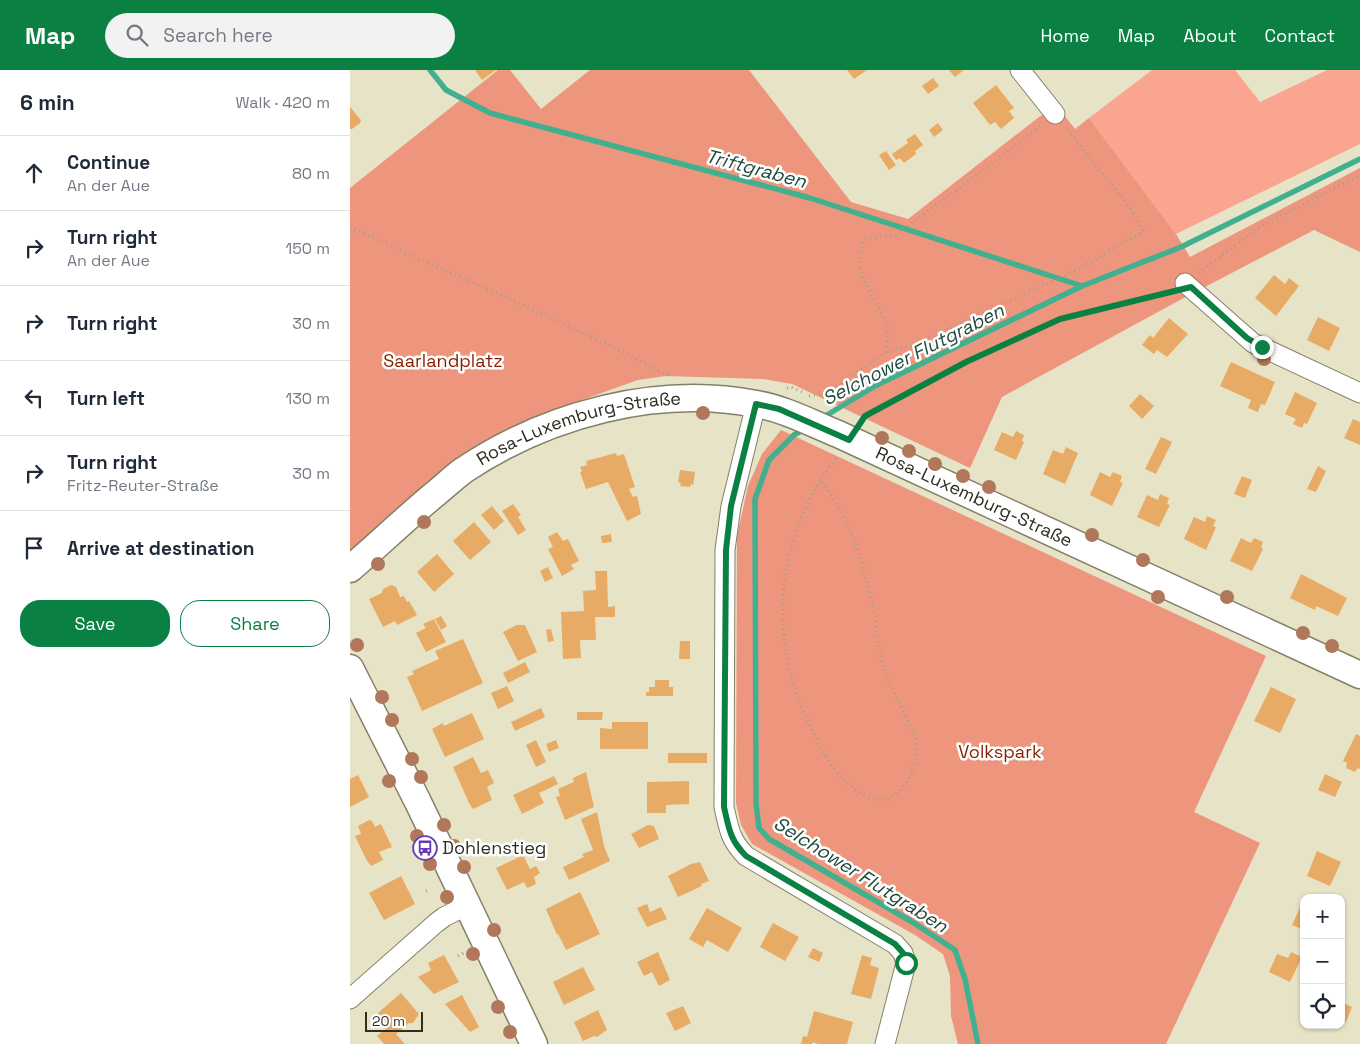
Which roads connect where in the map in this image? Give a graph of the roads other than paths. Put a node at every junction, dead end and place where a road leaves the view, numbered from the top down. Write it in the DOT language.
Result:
graph roads {
  1 [pos="1020,70"];
  2 [pos="1055,114"];
  3 [pos="1188,285"];
  4 [pos="1360,393"];
  5 [pos="756,404"];
  6 [pos="350,569"];
  7 [pos="350,668"];
  8 [pos="1360,675"];
  9 [pos="467,905"];
  10 [pos="350,999"];
  11 [pos="534,1044"];
  12 [pos="885,1044"];
  1 -- 2 [label="street"];
  3 -- 4 [label="street"];
  5 -- 6 [label="street, Rosa-Luxemburg-Straße"];
  5 -- 8 [label="street, Rosa-Luxemburg-Straße"];
  5 -- 12 [label="street"];
  7 -- 9 [label="street"];
  9 -- 10 [label="street"];
  9 -- 11 [label="street"];
}
